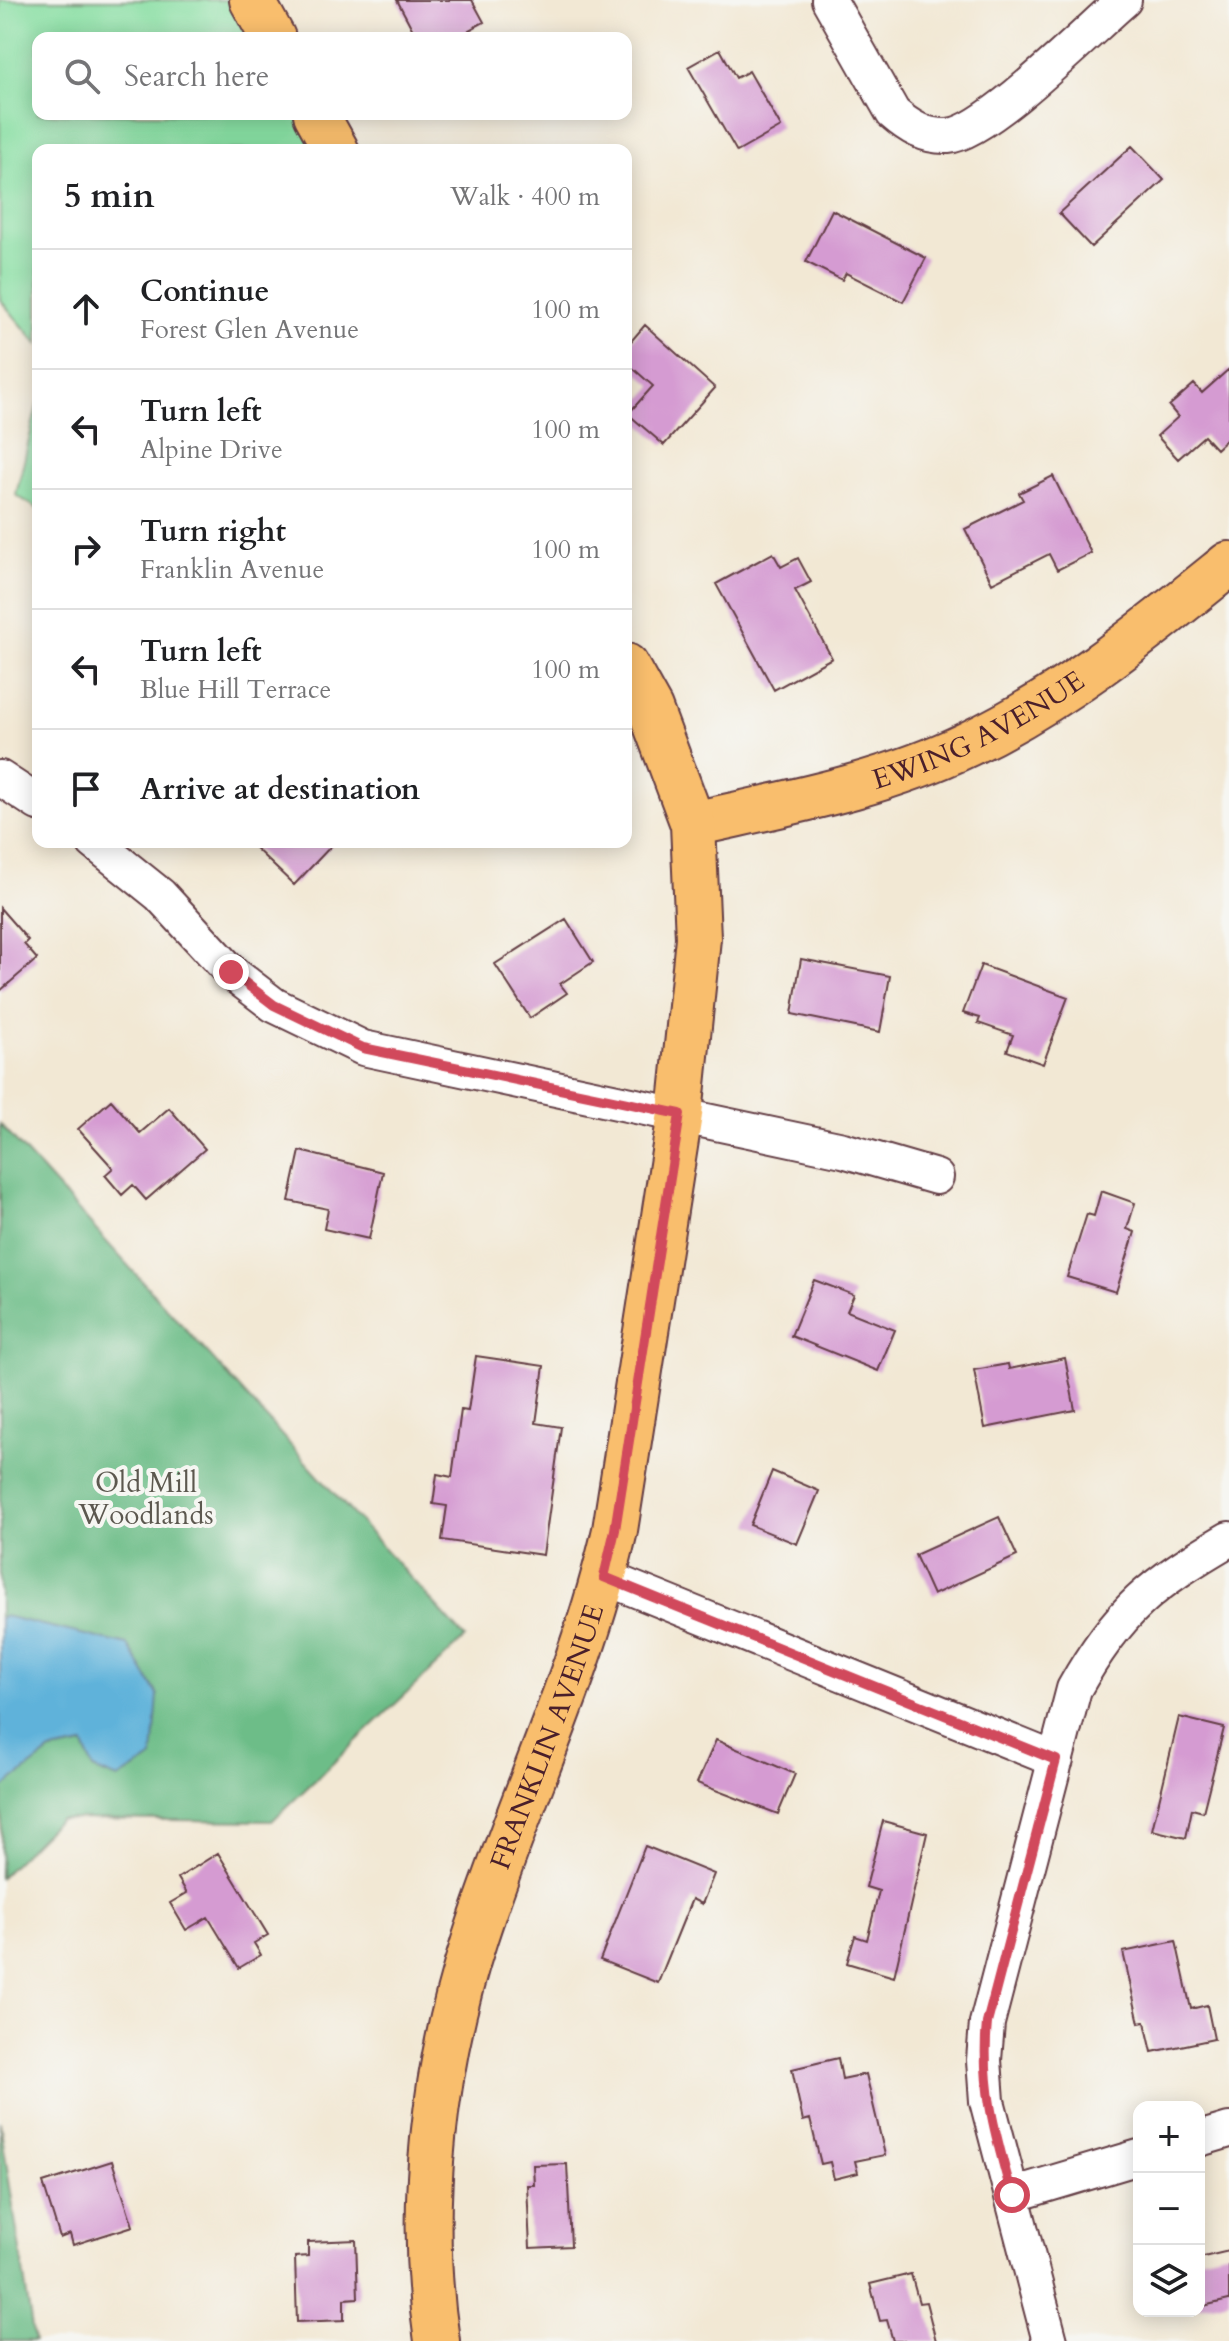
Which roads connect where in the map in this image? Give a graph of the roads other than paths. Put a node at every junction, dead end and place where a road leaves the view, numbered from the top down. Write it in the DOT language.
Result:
graph roads {
  1 [pos="252,0"];
  2 [pos="829,0"];
  3 [pos="1124,0"];
  4 [pos="270,32"];
  5 [pos="319,120"];
  6 [pos="333,144"];
  7 [pos="1229,564"];
  8 [pos="632,677"];
  9 [pos="0,778"];
  10 [pos="32,799"];
  11 [pos="693,824"];
  12 [pos="101,848"];
  13 [pos="680,1114"];
  14 [pos="936,1177"];
  15 [pos="1229,1539"];
  16 [pos="604,1577"];
  17 [pos="1056,1760"];
  18 [pos="1229,2130"];
  19 [pos="1205,2137"];
  20 [pos="1133,2159"];
  21 [pos="1012,2195"];
  22 [pos="437,2341"];
  23 [pos="1050,2341"];
  1 -- 4 [label="main road"];
  2 -- 3 [label="street"];
  5 -- 6 [label="main road"];
  7 -- 11 [label="main road, EWING AVENUE"];
  8 -- 11 [label="main road, FRANKLIN AVENUE"];
  9 -- 10 [label="street"];
  11 -- 13 [label="main road, FRANKLIN AVENUE"];
  12 -- 13 [label="street"];
  13 -- 14 [label="street"];
  13 -- 16 [label="main road, FRANKLIN AVENUE"];
  15 -- 17 [label="street"];
  16 -- 17 [label="street"];
  16 -- 22 [label="main road, FRANKLIN AVENUE"];
  17 -- 21 [label="street"];
  18 -- 19 [label="street"];
  20 -- 21 [label="street"];
  21 -- 23 [label="street"];
}
